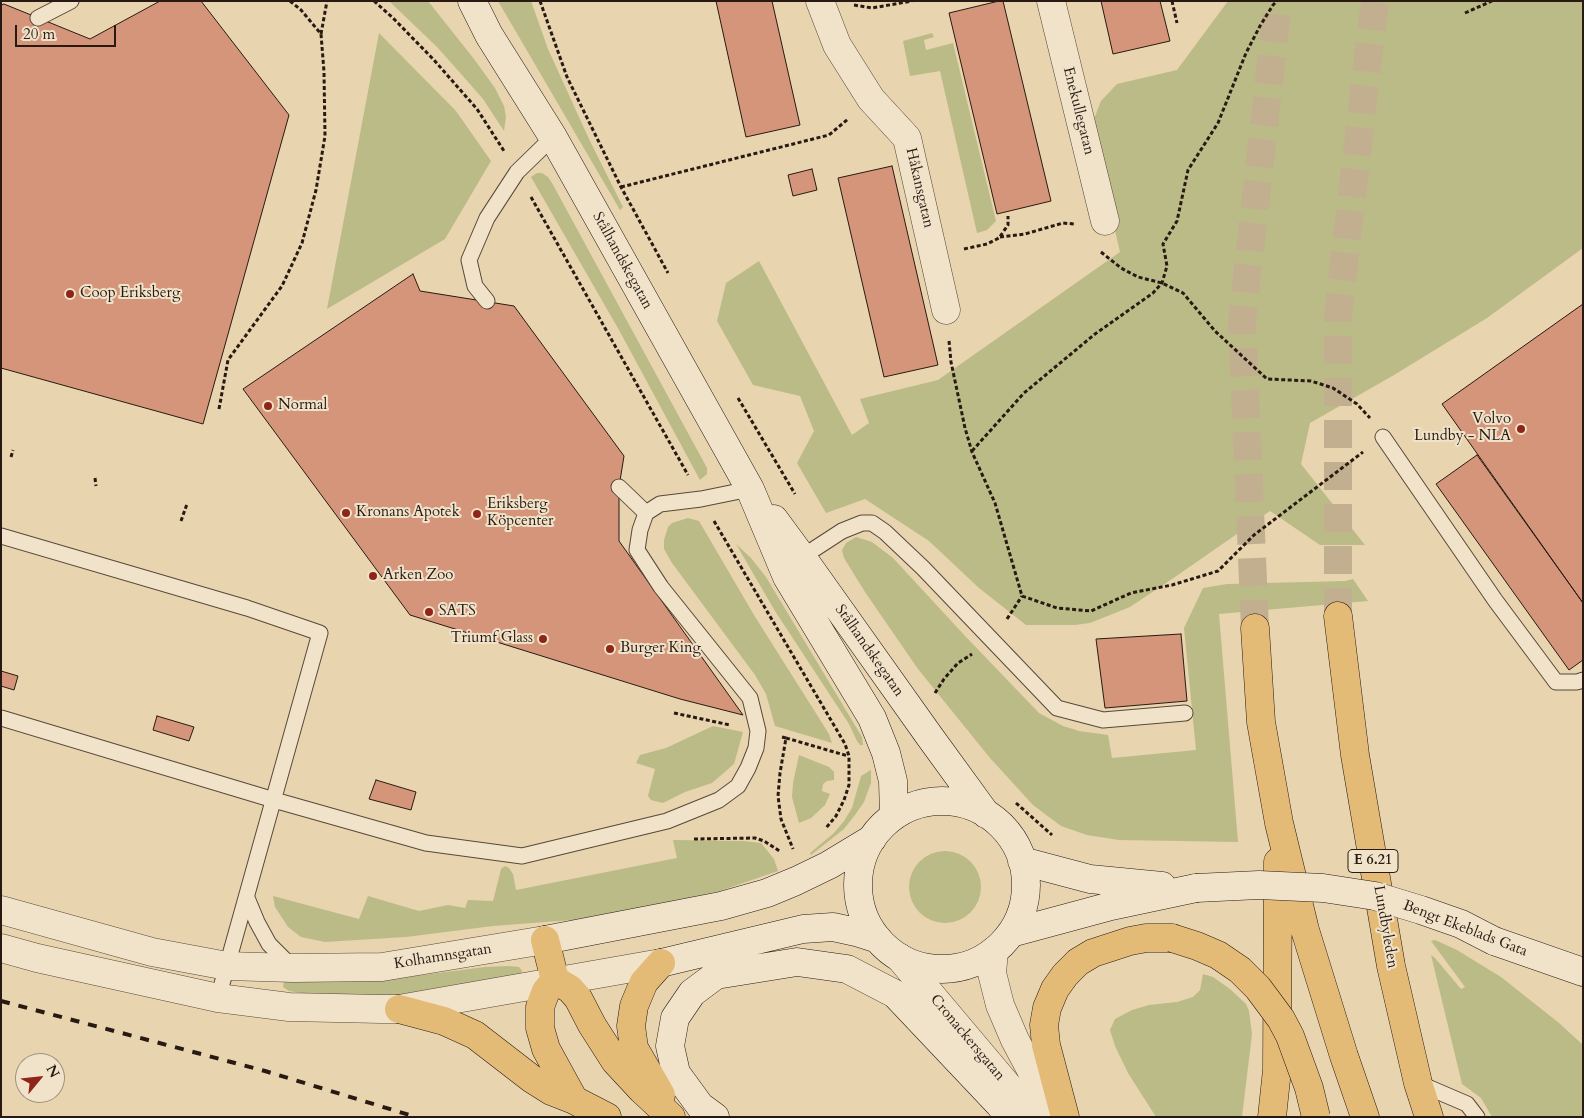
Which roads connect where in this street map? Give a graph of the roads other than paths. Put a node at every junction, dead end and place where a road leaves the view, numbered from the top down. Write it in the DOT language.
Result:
graph roads {
  1 [pos="71,1"];
  2 [pos="457,1"];
  3 [pos="472,1"];
  4 [pos="820,1"];
  5 [pos="1051,1"];
  6 [pos="38,18"];
  7 [pos="489,35"];
  8 [pos="553,137"];
  9 [pos="1097,224"];
  10 [pos="487,301"];
  11 [pos="946,310"];
  12 [pos="1383,437"];
  13 [pos="619,487"];
  14 [pos="750,489"];
  15 [pos="646,512"];
  16 [pos="1,536"];
  17 [pos="802,557"];
  18 [pos="1338,616"];
  19 [pos="1255,628"];
  20 [pos="1583,680"];
  21 [pos="1185,713"];
  22 [pos="1,718"];
  23 [pos="274,800"];
  24 [pos="986,814"];
  25 [pos="894,816"];
  26 [pos="1279,823"];
  27 [pos="872,839"];
  28 [pos="1022,861"];
  29 [pos="1196,888"];
  30 [pos="247,898"];
  31 [pos="1,910"];
  32 [pos="878,939"];
  33 [pos="545,940"];
  34 [pos="1002,942"];
  35 [pos="1,948"];
  36 [pos="900,958"];
  37 [pos="661,963"];
  38 [pos="228,966"];
  39 [pos="293,968"];
  40 [pos="1583,972"];
  41 [pos="555,980"];
  42 [pos="218,998"];
  43 [pos="399,1009"];
  44 [pos="1418,1083"];
  45 [pos="574,1100"];
  46 [pos="607,1117"];
  47 [pos="672,1117"];
  48 [pos="715,1117"];
  49 [pos="1010,1117"];
  50 [pos="1034,1117"];
  51 [pos="1056,1117"];
  52 [pos="1065,1117"];
  53 [pos="1272,1117"];
  54 [pos="1316,1117"];
  55 [pos="1365,1117"];
  56 [pos="1429,1117"];
  57 [pos="1477,1117"];
  1 -- 6 [label="lane"];
  2 -- 7 [label="street, Stålhandskegatan"];
  3 -- 7 [label="street, Stålhandskegatan"];
  4 -- 11 [label="street, Håkansgatan"];
  5 -- 9 [label="street, Enekullegatan"];
  7 -- 8 [label="street, Stålhandskegatan"];
  8 -- 10 [label="lane"];
  8 -- 14 [label="street, Stålhandskegatan"];
  12 -- 20 [label="lane"];
  13 -- 15 [label="lane"];
  14 -- 15 [label="lane"];
  14 -- 17 [label="street, Stålhandskegatan"];
  14 -- 25 [label="street, Stålhandskegatan"];
  15 -- 23 [label="lane"];
  16 -- 23 [label="lane"];
  17 -- 21 [label="lane"];
  17 -- 24 [label="street, Stålhandskegatan"];
  18 -- 44 [label="highway, Lundbyleden / E 6.21"];
  19 -- 26 [label="highway"];
  22 -- 23 [label="lane"];
  23 -- 30 [label="lane"];
  24 -- 25 [label="street"];
  24 -- 28 [label="street"];
  25 -- 27 [label="street"];
  26 -- 53 [label="highway"];
  26 -- 55 [label="highway"];
  27 -- 32 [label="street"];
  27 -- 33 [label="street, Kolhamnsgatan"];
  28 -- 29 [label="street, Bengt Ekeblads Gata"];
  28 -- 34 [label="street"];
  29 -- 34 [label="street, Bengt Ekeblads Gata"];
  29 -- 40 [label="street, Bengt Ekeblads Gata, bridge"];
  30 -- 38 [label="lane"];
  30 -- 39 [label="lane"];
  31 -- 38 [label="street, Kolhamnsgatan"];
  32 -- 36 [label="street"];
  32 -- 37 [label="street"];
  33 -- 39 [label="street, Kolhamnsgatan"];
  33 -- 41 [label="highway"];
  34 -- 36 [label="street"];
  34 -- 51 [label="street, Cronackersgatan"];
  35 -- 42 [label="street"];
  36 -- 50 [label="street, Cronackersgatan"];
  37 -- 41 [label="street"];
  37 -- 47 [label="highway"];
  38 -- 39 [label="street, Kolhamnsgatan"];
  38 -- 42 [label="lane"];
  41 -- 43 [label="street"];
  41 -- 45 [label="highway"];
  41 -- 47 [label="highway"];
  42 -- 43 [label="street"];
  43 -- 45 [label="highway"];
  44 -- 56 [label="highway, Lundbyleden / E 6.21"];
  44 -- 57 [label="lane"];
  45 -- 46 [label="highway"];
  48 -- 49 [label="street"];
  52 -- 54 [label="highway, bridge"];
}
